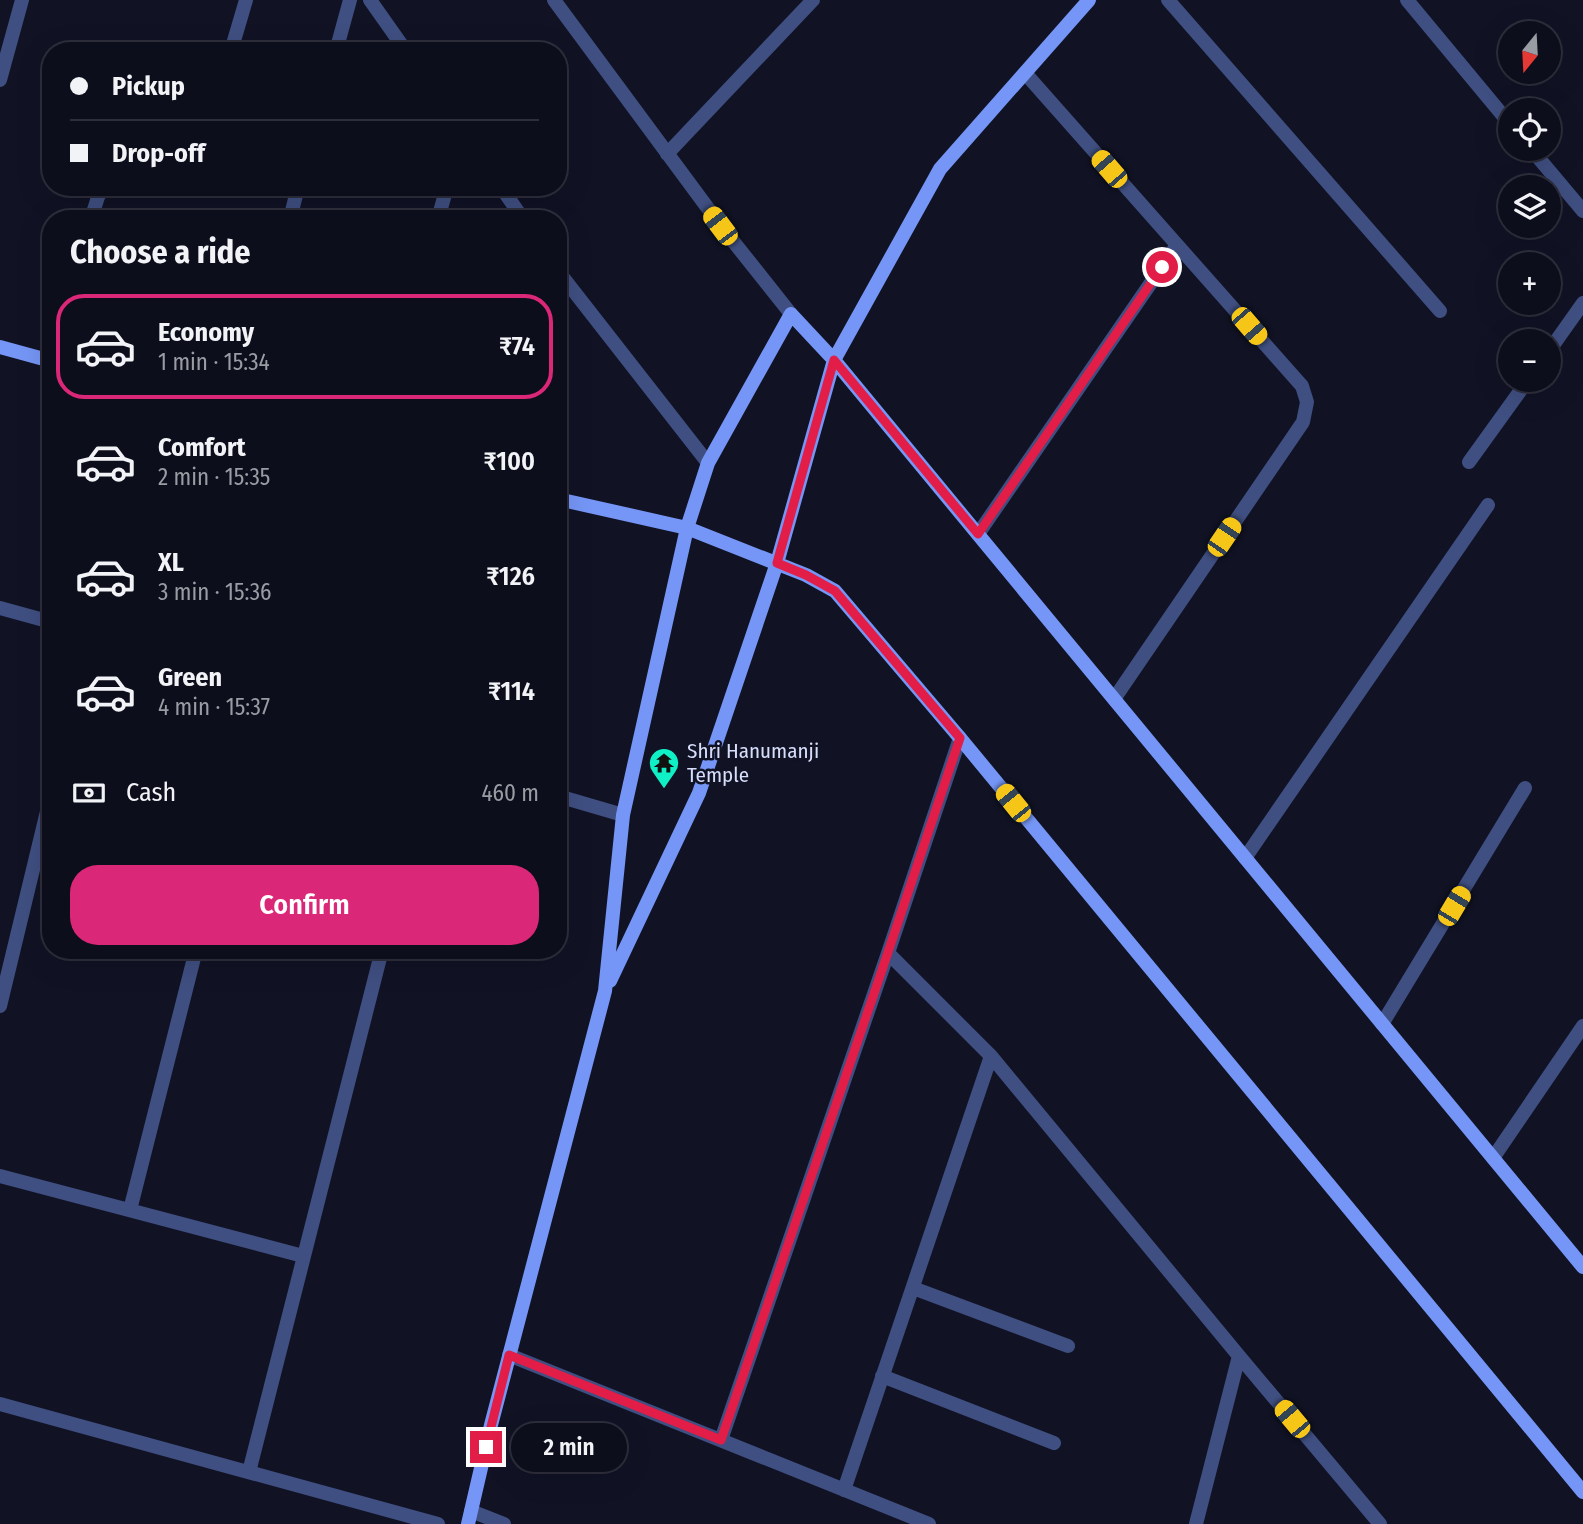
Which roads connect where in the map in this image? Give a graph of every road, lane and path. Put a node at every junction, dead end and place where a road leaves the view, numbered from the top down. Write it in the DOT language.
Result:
graph roads {
  1 [pos="22,0"];
  2 [pos="246,0"];
  3 [pos="350,0"];
  4 [pos="370,0"];
  5 [pos="554,0"];
  6 [pos="813,0"];
  7 [pos="1089,0"];
  8 [pos="1168,0"];
  9 [pos="1407,0"];
  10 [pos="234,42"];
  11 [pos="338,42"];
  12 [pos="400,42"];
  13 [pos="1025,73"];
  14 [pos="0,80"];
  15 [pos="1498,110"];
  16 [pos="667,154"];
  17 [pos="1541,161"];
  18 [pos="1583,211"];
  19 [pos="1177,245"];
  20 [pos="567,287"];
  21 [pos="1583,303"];
  22 [pos="1440,311"];
  23 [pos="791,314"];
  24 [pos="1561,334"];
  25 [pos="0,347"];
  26 [pos="42,356"];
  27 [pos="834,360"];
  28 [pos="1519,392"];
  29 [pos="1469,462"];
  30 [pos="708,463"];
  31 [pos="567,501"];
  32 [pos="1488,505"];
  33 [pos="687,528"];
  34 [pos="978,534"];
  35 [pos="777,563"];
  36 [pos="0,608"];
  37 [pos="42,620"];
  38 [pos="1114,699"];
  39 [pos="960,738"];
  40 [pos="1525,788"];
  41 [pos="567,799"];
  42 [pos="623,815"];
  43 [pos="42,832"];
  44 [pos="1245,858"];
  45 [pos="888,953"];
  46 [pos="194,959"];
  47 [pos="380,959"];
  48 [pos="605,991"];
  49 [pos="0,1006"];
  50 [pos="1382,1024"];
  51 [pos="1583,1026"];
  52 [pos="991,1056"];
  53 [pos="1493,1158"];
  54 [pos="0,1177"];
  55 [pos="130,1210"];
  56 [pos="303,1256"];
  57 [pos="1583,1268"];
  58 [pos="913,1288"];
  59 [pos="1068,1346"];
  60 [pos="509,1355"];
  61 [pos="1238,1356"];
  62 [pos="883,1377"];
  63 [pos="0,1404"];
  64 [pos="721,1440"];
  65 [pos="1054,1443"];
  66 [pos="249,1472"];
  67 [pos="844,1490"];
  68 [pos="1583,1492"];
  69 [pos="469,1518"];
  70 [pos="438,1524"];
  71 [pos="504,1524"];
  72 [pos="929,1524"];
  73 [pos="1196,1524"];
  74 [pos="1380,1524"];
  1 -- 14 [label="street"];
  2 -- 10 [label="street"];
  3 -- 11 [label="street"];
  4 -- 12 [label="street"];
  5 -- 16 [label="street"];
  6 -- 16 [label="street"];
  7 -- 13 [label="street"];
  8 -- 22 [label="street"];
  9 -- 15 [label="street"];
  13 -- 19 [label="street"];
  13 -- 27 [label="street"];
  16 -- 23 [label="street"];
  17 -- 18 [label="street"];
  19 -- 34 [label="street"];
  19 -- 38 [label="street"];
  20 -- 30 [label="street"];
  21 -- 24 [label="street"];
  23 -- 27 [label="street"];
  23 -- 30 [label="street"];
  25 -- 26 [label="street"];
  27 -- 34 [label="street"];
  27 -- 35 [label="street"];
  28 -- 29 [label="street"];
  30 -- 33 [label="street"];
  31 -- 33 [label="street"];
  32 -- 44 [label="street"];
  33 -- 35 [label="street"];
  33 -- 42 [label="street"];
  34 -- 38 [label="street"];
  35 -- 39 [label="street"];
  35 -- 48 [label="street"];
  36 -- 37 [label="street"];
  38 -- 44 [label="street"];
  39 -- 45 [label="street"];
  39 -- 68 [label="street"];
  40 -- 50 [label="street"];
  41 -- 42 [label="street"];
  42 -- 48 [label="street"];
  43 -- 49 [label="street"];
  44 -- 50 [label="street"];
  45 -- 52 [label="street"];
  45 -- 64 [label="street"];
  46 -- 55 [label="street"];
  47 -- 56 [label="street"];
  48 -- 60 [label="street"];
  50 -- 53 [label="street"];
  51 -- 53 [label="street"];
  52 -- 58 [label="street"];
  52 -- 61 [label="street"];
  53 -- 57 [label="street"];
  54 -- 55 [label="street"];
  55 -- 56 [label="street"];
  56 -- 66 [label="street"];
  58 -- 59 [label="street"];
  58 -- 62 [label="street"];
  60 -- 64 [label="street"];
  60 -- 69 [label="street"];
  61 -- 73 [label="street"];
  61 -- 74 [label="street"];
  62 -- 65 [label="street"];
  62 -- 67 [label="street"];
  63 -- 66 [label="street"];
  64 -- 67 [label="street"];
  66 -- 70 [label="street"];
  67 -- 72 [label="street"];
  69 -- 71 [label="street"];
}
